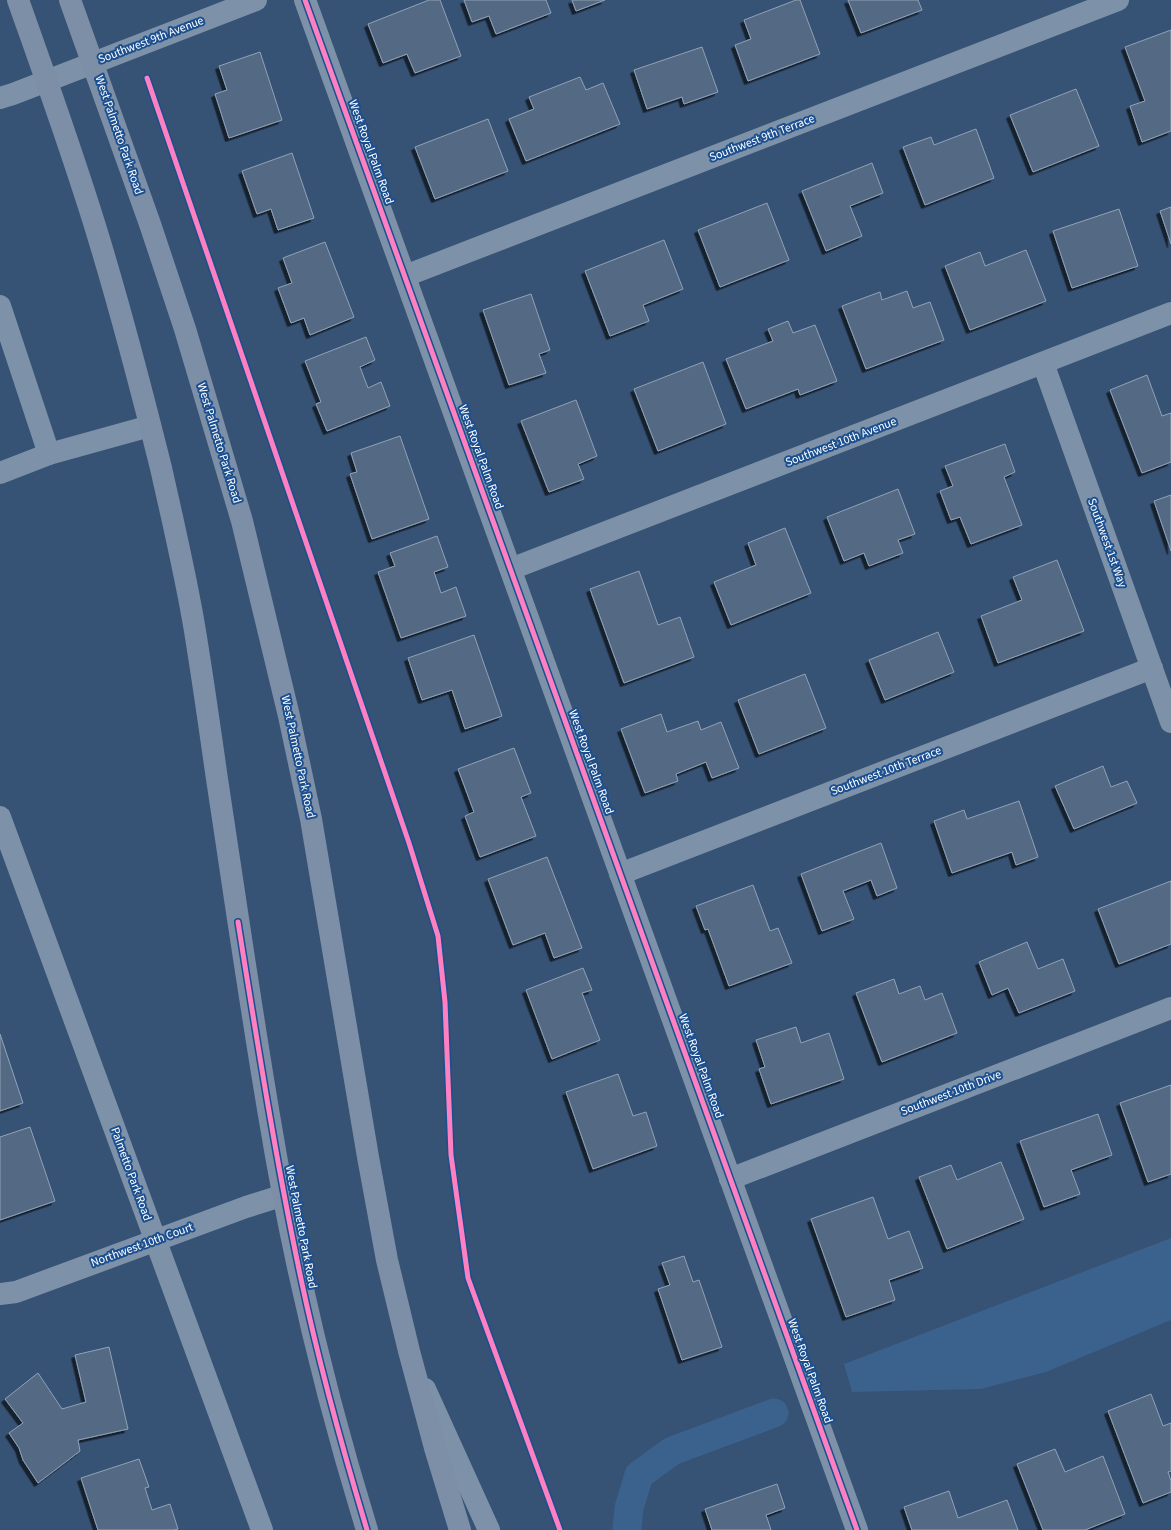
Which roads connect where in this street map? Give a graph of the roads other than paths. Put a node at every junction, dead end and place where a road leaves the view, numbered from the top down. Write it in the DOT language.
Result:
graph roads {
  1 [pos="18,0"];
  2 [pos="70,0"];
  3 [pos="256,0"];
  4 [pos="305,0"];
  5 [pos="1118,0"];
  6 [pos="93,63"];
  7 [pos="47,81"];
  8 [pos="0,98"];
  9 [pos="405,276"];
  10 [pos="0,306"];
  11 [pos="1171,313"];
  12 [pos="1043,363"];
  13 [pos="150,426"];
  14 [pos="49,454"];
  15 [pos="0,473"];
  16 [pos="511,569"];
  17 [pos="1152,668"];
  18 [pos="1171,722"];
  19 [pos="0,818"];
  20 [pos="620,874"];
  21 [pos="1171,1008"];
  22 [pos="730,1179"];
  23 [pos="284,1194"];
  24 [pos="155,1240"];
  25 [pos="0,1294"];
  26 [pos="408,1351"];
  27 [pos="262,1530"];
  28 [pos="367,1530"];
  29 [pos="460,1530"];
  30 [pos="489,1530"];
  31 [pos="857,1530"];
  1 -- 7 [label="main road, West Palmetto Park Road"];
  2 -- 6 [label="main road, West Palmetto Park Road"];
  3 -- 6 [label="street, Southwest 9th Avenue"];
  4 -- 9 [label="street, West Royal Palm Road"];
  5 -- 9 [label="street, Southwest 9th Terrace"];
  6 -- 7 [label="street, Southwest 9th Avenue"];
  6 -- 26 [label="main road, West Palmetto Park Road"];
  7 -- 8 [label="street, Southwest 9th Avenue"];
  7 -- 13 [label="main road, West Palmetto Park Road"];
  9 -- 16 [label="street, West Royal Palm Road"];
  10 -- 14 [label="street"];
  11 -- 12 [label="street, Southwest 10th Avenue"];
  12 -- 16 [label="street, Southwest 10th Avenue"];
  12 -- 17 [label="street, Southwest 1st Way"];
  13 -- 14 [label="street"];
  13 -- 23 [label="main road, West Palmetto Park Road"];
  14 -- 15 [label="street"];
  16 -- 20 [label="street, West Royal Palm Road"];
  17 -- 18 [label="street, Southwest 1st Way"];
  17 -- 20 [label="street, Southwest 10th Terrace"];
  19 -- 24 [label="street, Palmetto Park Road"];
  20 -- 22 [label="street, West Royal Palm Road"];
  21 -- 22 [label="street, Southwest 10th Drive"];
  22 -- 31 [label="street, West Royal Palm Road"];
  23 -- 24 [label="street, Northwest 10th Court"];
  23 -- 28 [label="main road, West Palmetto Park Road"];
  24 -- 25 [label="street, Northwest 10th Court"];
  24 -- 27 [label="street, Palmetto Park Road"];
  26 -- 29 [label="main road, West Palmetto Park Road"];
  26 -- 30 [label="street"];
}
